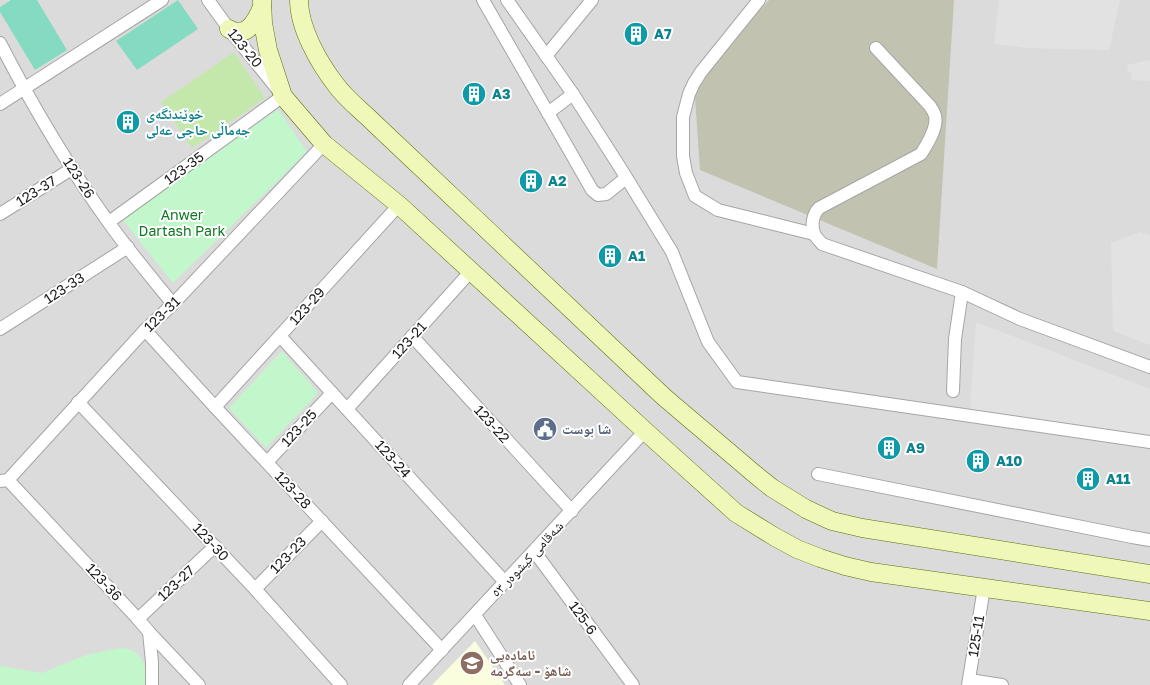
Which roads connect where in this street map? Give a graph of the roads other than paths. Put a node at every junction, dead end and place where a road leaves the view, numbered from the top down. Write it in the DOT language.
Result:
graph roads {
  1 [pos="162,0"];
  2 [pos="208,0"];
  3 [pos="298,0"];
  4 [pos="483,0"];
  5 [pos="507,0"];
  6 [pos="592,0"];
  7 [pos="759,0"];
  8 [pos="262,3"];
  9 [pos="514,11"];
  10 [pos="497,23"];
  11 [pos="229,29"];
  12 [pos="0,42"];
  13 [pos="876,48"];
  14 [pos="546,56"];
  15 [pos="24,90"];
  16 [pos="573,94"];
  17 [pos="283,96"];
  18 [pos="0,104"];
  19 [pos="548,113"];
  20 [pos="324,144"];
  21 [pos="73,168"];
  22 [pos="626,178"];
  23 [pos="398,205"];
  24 [pos="0,214"];
  25 [pos="109,222"];
  26 [pos="814,234"];
  27 [pos="128,248"];
  28 [pos="471,271"];
  29 [pos="962,292"];
  30 [pos="173,304"];
  31 [pos="0,329"];
  32 [pos="145,330"];
  33 [pos="280,336"];
  34 [pos="412,336"];
  35 [pos="1150,367"];
  36 [pos="953,391"];
  37 [pos="332,393"];
  38 [pos="78,402"];
  39 [pos="216,407"];
  40 [pos="347,409"];
  41 [pos="645,432"];
  42 [pos="1150,442"];
  43 [pos="267,462"];
  44 [pos="818,474"];
  45 [pos="4,480"];
  46 [pos="572,511"];
  47 [pos="322,521"];
  48 [pos="1150,540"];
  49 [pos="215,546"];
  50 [pos="534,551"];
  51 [pos="1150,574"];
  52 [pos="505,582"];
  53 [pos="984,588"];
  54 [pos="255,589"];
  55 [pos="1150,611"];
  56 [pos="475,615"];
  57 [pos="138,618"];
  58 [pos="149,632"];
  59 [pos="442,650"];
  60 [pos="969,683"];
  61 [pos="152,685"];
  62 [pos="199,685"];
  63 [pos="341,685"];
  64 [pos="408,685"];
  65 [pos="520,685"];
  66 [pos="633,685"];
  67 [pos="1002,685"];
  1 -- 15 [label="street"];
  2 -- 11 [label="street, 123-20"];
  3 -- 51 [label="street"];
  4 -- 10 [label="street"];
  5 -- 9 [label="street"];
  6 -- 14 [label="street"];
  7 -- 26 [label="street"];
  8 -- 11 [label="street"];
  8 -- 17 [label="street"];
  9 -- 10 [label="street"];
  9 -- 14 [label="street"];
  10 -- 19 [label="street"];
  11 -- 17 [label="street, 123-20"];
  12 -- 15 [label="street, 123-26"];
  13 -- 26 [label="street"];
  14 -- 16 [label="street"];
  15 -- 18 [label="street"];
  15 -- 21 [label="street, 123-26"];
  16 -- 19 [label="street"];
  16 -- 22 [label="street"];
  17 -- 20 [label="street"];
  17 -- 25 [label="street, 123-35"];
  19 -- 22 [label="street"];
  20 -- 23 [label="street"];
  20 -- 30 [label="street, 123-31"];
  21 -- 24 [label="street, 123-37"];
  21 -- 25 [label="street, 123-26"];
  22 -- 42 [label="street"];
  23 -- 28 [label="street"];
  23 -- 33 [label="street, 123-29"];
  25 -- 27 [label="street, 123-26"];
  26 -- 29 [label="street"];
  27 -- 30 [label="street, 123-26"];
  27 -- 31 [label="street, 123-33"];
  28 -- 34 [label="street, 123-21"];
  28 -- 41 [label="street"];
  29 -- 35 [label="street"];
  29 -- 36 [label="street"];
  30 -- 32 [label="street, 123-31"];
  32 -- 38 [label="street, 123-31"];
  32 -- 39 [label="street, 123-28"];
  33 -- 37 [label="street, 123-24"];
  33 -- 39 [label="street, 123-29"];
  34 -- 40 [label="street, 123-21"];
  34 -- 46 [label="street, 123-22"];
  37 -- 40 [label="street, 123-24"];
  37 -- 43 [label="street, 123-25"];
  38 -- 45 [label="street, 123-31"];
  38 -- 49 [label="street, 123-30"];
  39 -- 43 [label="street, 123-28"];
  40 -- 52 [label="street, 123-24"];
  41 -- 46 [label="street, شەقامی کیشوەر ٥٣"];
  41 -- 53 [label="street"];
  43 -- 47 [label="street, 123-28"];
  44 -- 48 [label="street"];
  45 -- 57 [label="street, 123-36"];
  46 -- 50 [label="street, شەقامی کیشوەر ٥٣"];
  47 -- 54 [label="street, 123-23"];
  47 -- 59 [label="street, 123-28"];
  49 -- 54 [label="street, 123-30"];
  49 -- 57 [label="street, 123-27"];
  50 -- 52 [label="street, شەقامی کیشوەر ٥٣"];
  50 -- 66 [label="street, 125-6"];
  52 -- 56 [label="street, شەقامی کیشوەر ٥٣"];
  53 -- 55 [label="street"];
  53 -- 60 [label="street, 125-11"];
  54 -- 63 [label="street, 123-30"];
  56 -- 59 [label="street, شەقامی کیشوەر ٥٣"];
  56 -- 65 [label="street"];
  57 -- 58 [label="street, 123-36"];
  58 -- 61 [label="street"];
  58 -- 62 [label="street, 123-36"];
  59 -- 64 [label="street, شەقامی کیشوەر ٥٣"];
  60 -- 67 [label="street"];
}
